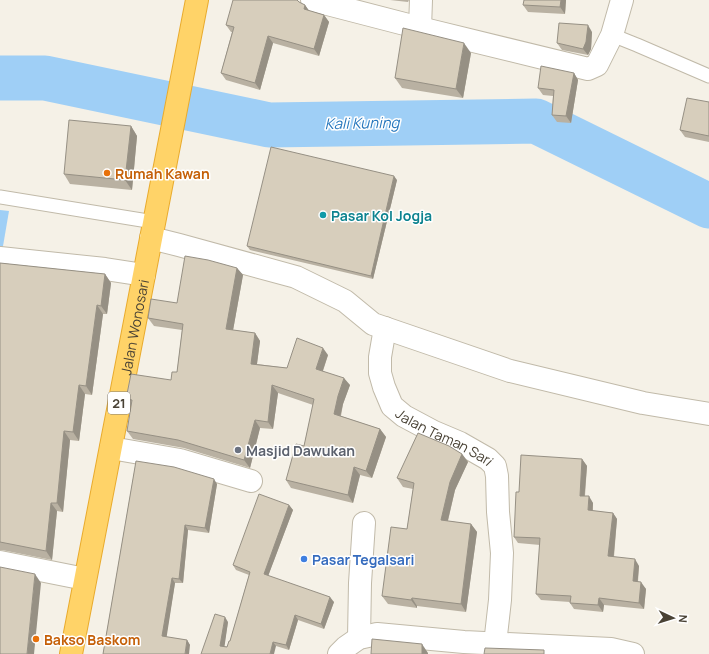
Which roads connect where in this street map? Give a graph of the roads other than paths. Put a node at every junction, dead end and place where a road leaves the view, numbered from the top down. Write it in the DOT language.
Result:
graph roads {
  1 [pos="197,0"];
  2 [pos="312,0"];
  3 [pos="622,0"];
  4 [pos="421,17"];
  5 [pos="612,35"];
  6 [pos="709,76"];
  7 [pos="0,196"];
  8 [pos="153,230"];
  9 [pos="0,258"];
  10 [pos="144,275"];
  11 [pos="385,328"];
  12 [pos="709,414"];
  13 [pos="111,448"];
  14 [pos="251,481"];
  15 [pos="364,523"];
  16 [pos="0,562"];
  17 [pos="85,579"];
  18 [pos="359,638"];
  19 [pos="495,644"];
  20 [pos="71,654"];
  21 [pos="339,654"];
  22 [pos="633,654"];
  1 -- 8 [label="highway, Jalan Wonosari / 21"];
  2 -- 4 [label="street"];
  3 -- 5 [label="street"];
  4 -- 5 [label="street"];
  5 -- 6 [label="lane"];
  7 -- 8 [label="lane"];
  8 -- 10 [label="highway, Jalan Wonosari / 21"];
  8 -- 11 [label="street"];
  9 -- 10 [label="street"];
  10 -- 13 [label="highway, Jalan Wonosari / 21"];
  11 -- 12 [label="street"];
  11 -- 19 [label="street, Jalan Taman Sari"];
  13 -- 14 [label="street"];
  13 -- 17 [label="highway, Jalan Wonosari / 21"];
  15 -- 18 [label="street"];
  16 -- 17 [label="street"];
  17 -- 20 [label="highway, Jalan Wonosari / 21"];
  18 -- 19 [label="street"];
  18 -- 21 [label="street"];
  19 -- 22 [label="street"];
}
